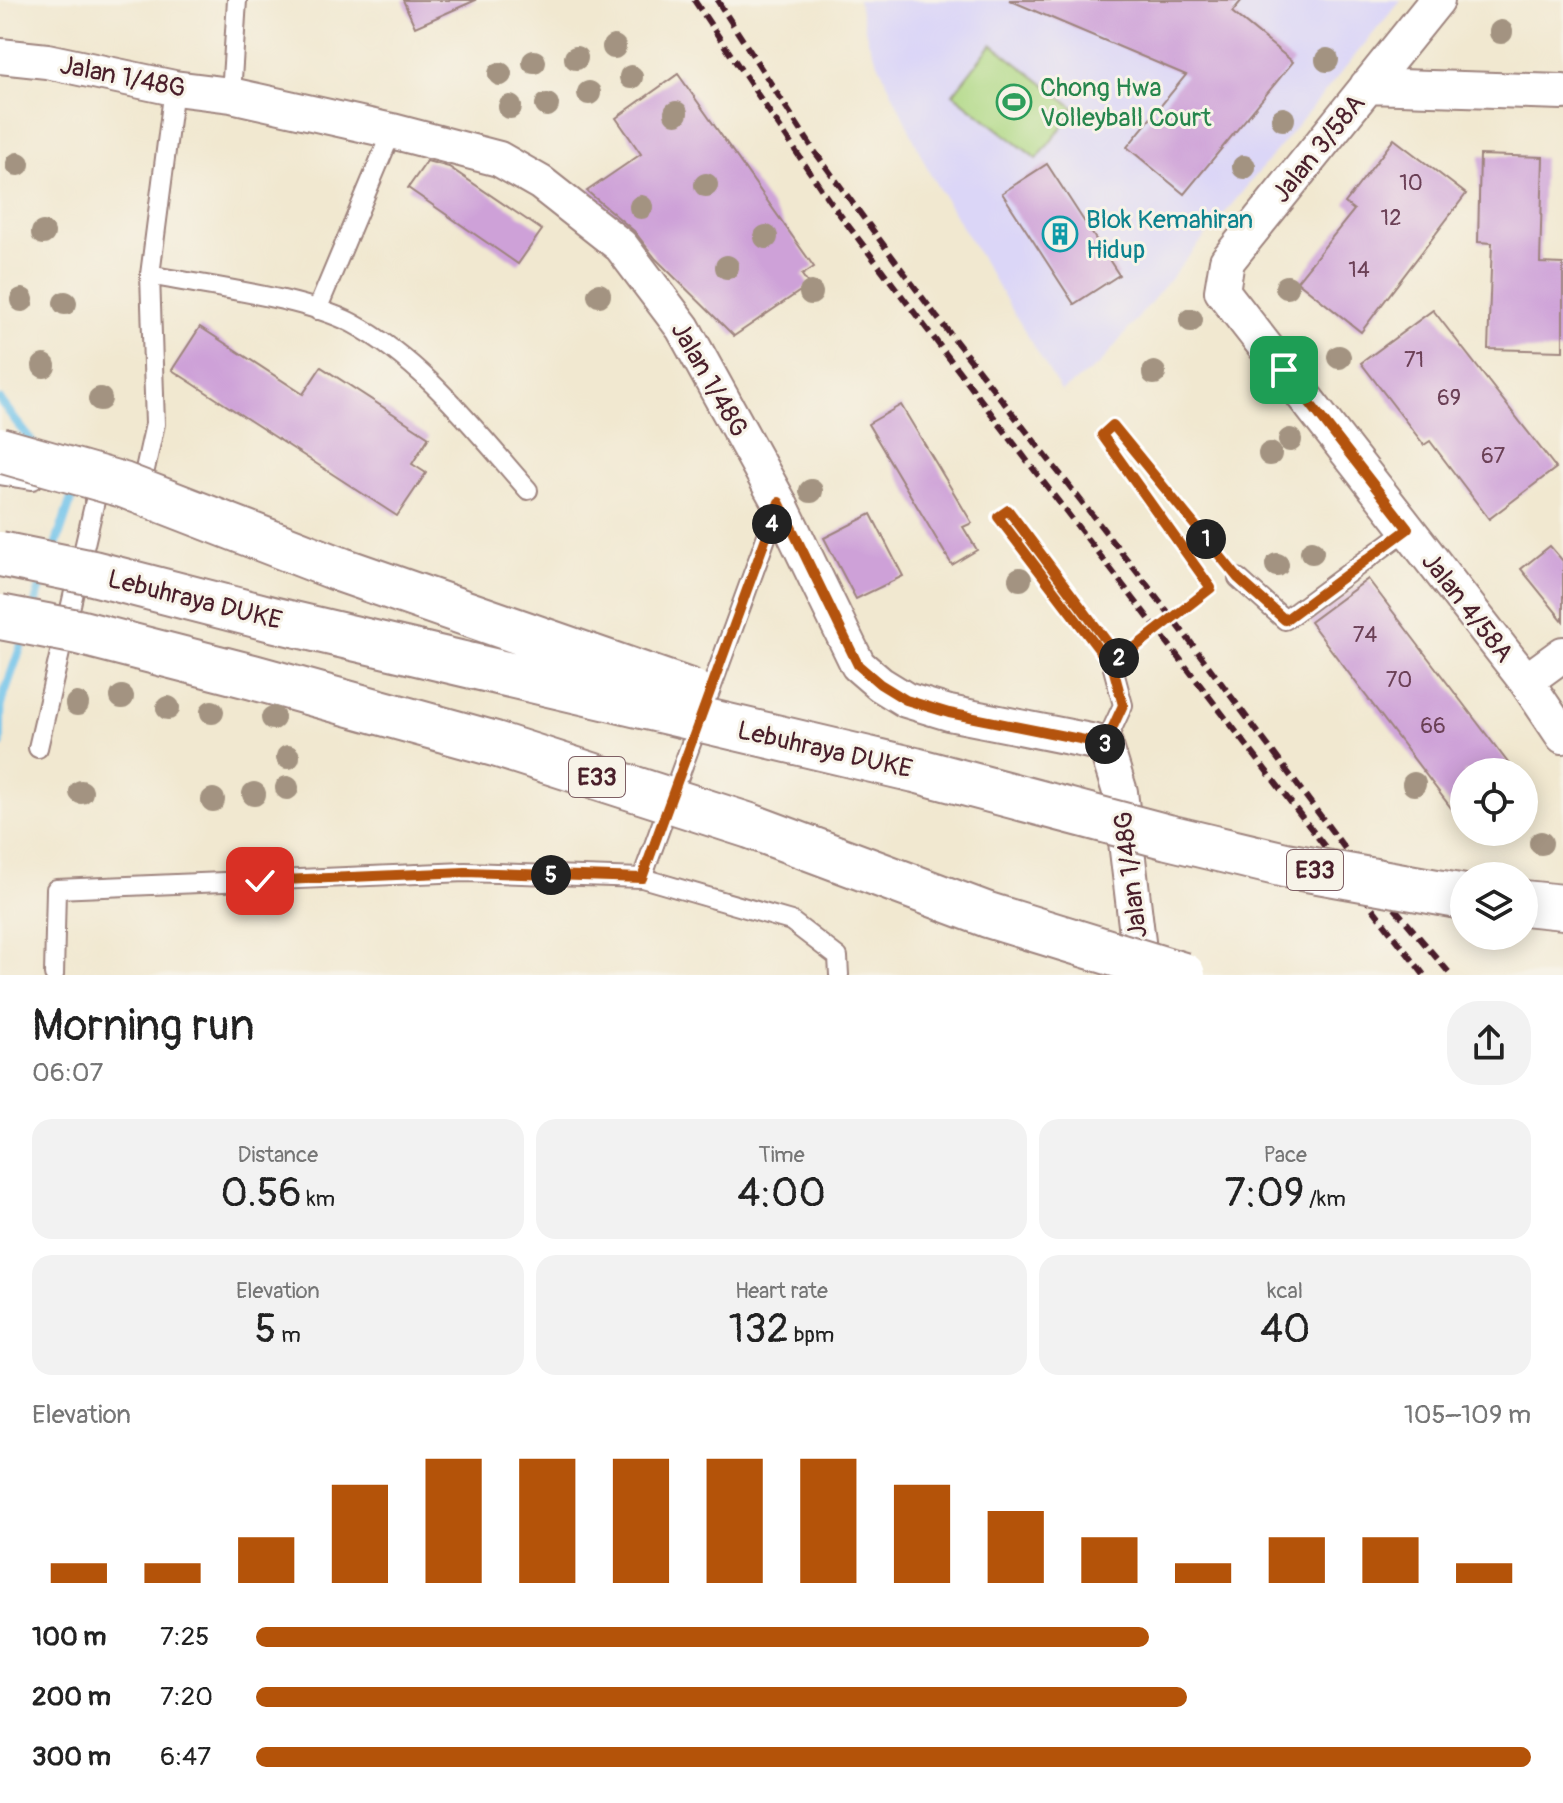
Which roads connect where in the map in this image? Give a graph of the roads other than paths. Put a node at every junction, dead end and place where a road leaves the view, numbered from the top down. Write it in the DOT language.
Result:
graph roads {
  1 [pos="237,0"];
  2 [pos="1437,0"];
  3 [pos="0,56"];
  4 [pos="1367,86"];
  5 [pos="174,88"];
  6 [pos="1563,92"];
  7 [pos="231,95"];
  8 [pos="392,131"];
  9 [pos="150,275"];
  10 [pos="1222,291"];
  11 [pos="317,310"];
  12 [pos="0,450"];
  13 [pos="0,475"];
  14 [pos="528,490"];
  15 [pos="97,492"];
  16 [pos="779,502"];
  17 [pos="1408,529"];
  18 [pos="0,554"];
  19 [pos="1238,578"];
  20 [pos="0,617"];
  21 [pos="1563,654"];
  22 [pos="1113,668"];
  23 [pos="1526,681"];
  24 [pos="1563,736"];
  25 [pos="1105,744"];
  26 [pos="38,748"];
  27 [pos="915,770"];
  28 [pos="642,878"];
  29 [pos="1450,894"];
  30 [pos="1538,904"];
  31 [pos="1563,907"];
  32 [pos="54,975"];
  33 [pos="839,975"];
  34 [pos="1142,975"];
  35 [pos="1183,975"];
  1 -- 7 [label="lane"];
  2 -- 4 [label="street, Jalan 3/58A"];
  3 -- 5 [label="street, Jalan 1/48G"];
  4 -- 6 [label="street"];
  4 -- 10 [label="street, Jalan 3/58A"];
  5 -- 7 [label="street, Jalan 1/48G"];
  5 -- 9 [label="lane"];
  7 -- 8 [label="street, Jalan 1/48G"];
  8 -- 11 [label="lane"];
  8 -- 16 [label="street, Jalan 1/48G"];
  9 -- 11 [label="lane"];
  9 -- 15 [label="lane"];
  10 -- 17 [label="street, Jalan 4/58A"];
  11 -- 14 [label="lane"];
  12 -- 27 [label="highway, bridge"];
  13 -- 15 [label="lane"];
  15 -- 26 [label="lane"];
  16 -- 25 [label="street, Jalan 1/48G"];
  16 -- 28 [label="lane"];
  17 -- 19 [label="lane"];
  17 -- 23 [label="street, Jalan 4/58A"];
  18 -- 27 [label="highway, Lebuhraya DUKE / E33, bridge"];
  20 -- 35 [label="highway, E33, bridge"];
  21 -- 23 [label="street"];
  22 -- 25 [label="lane"];
  23 -- 24 [label="street, Jalan 4/58A"];
  25 -- 34 [label="street, Jalan 1/48G"];
  27 -- 29 [label="highway, Lebuhraya DUKE / E33, bridge"];
  28 -- 32 [label="lane"];
  28 -- 33 [label="lane"];
  30 -- 31 [label="highway"];
}
